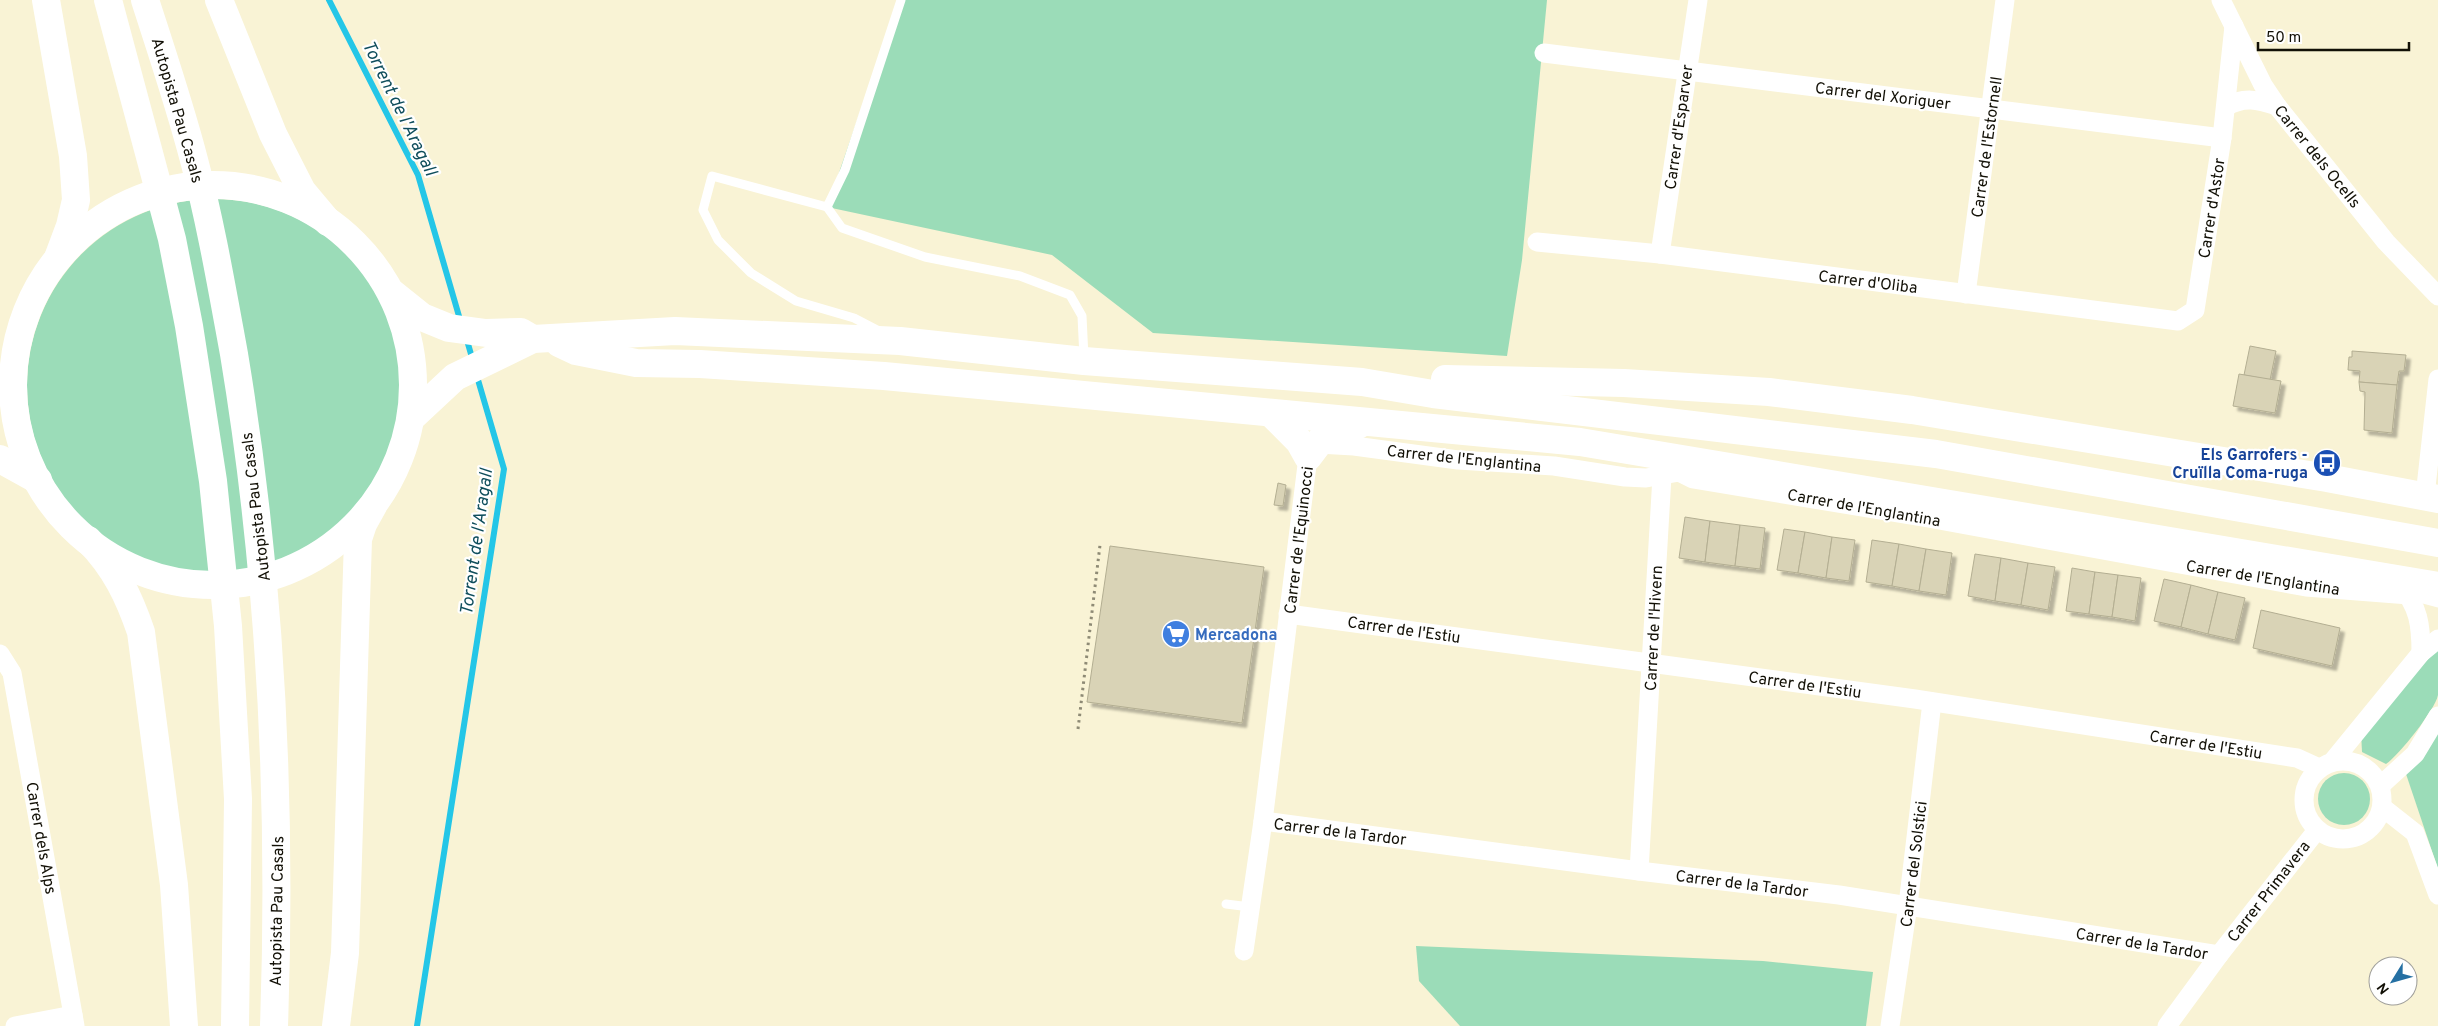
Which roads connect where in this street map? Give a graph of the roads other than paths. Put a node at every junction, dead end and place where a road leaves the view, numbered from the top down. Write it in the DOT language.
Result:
graph roads {
  1 [pos="46,0"];
  2 [pos="108,0"];
  3 [pos="145,0"];
  4 [pos="219,0"];
  5 [pos="901,0"];
  6 [pos="1698,0"];
  7 [pos="2005,0"];
  8 [pos="2221,0"];
  9 [pos="2234,26"];
  10 [pos="1544,53"];
  11 [pos="1686,70"];
  12 [pos="2277,106"];
  13 [pos="2226,107"];
  14 [pos="1992,110"];
  15 [pos="2222,138"];
  16 [pos="828,207"];
  17 [pos="328,222"];
  18 [pos="1537,242"];
  19 [pos="1660,254"];
  20 [pos="58,258"];
  21 [pos="390,291"];
  22 [pos="1966,294"];
  23 [pos="2438,296"];
  24 [pos="2194,310"];
  25 [pos="540,339"];
  26 [pos="900,341"];
  27 [pos="1084,361"];
  28 [pos="7,377"];
  29 [pos="2438,379"];
  30 [pos="1394,386"];
  31 [pos="1271,413"];
  32 [pos="411,418"];
  33 [pos="1385,422"];
  34 [pos="1580,442"];
  35 [pos="1313,451"];
  36 [pos="0,459"];
  37 [pos="1662,476"];
  38 [pos="38,480"];
  39 [pos="2431,498"];
  40 [pos="374,506"];
  41 [pos="88,540"];
  42 [pos="2438,543"];
  43 [pos="2438,586"];
  44 [pos="2405,591"];
  45 [pos="2438,603"];
  46 [pos="1288,614"];
  47 [pos="2438,639"];
  48 [pos="2421,653"];
  49 [pos="0,654"];
  50 [pos="1651,663"];
  51 [pos="1932,702"];
  52 [pos="2438,716"];
  53 [pos="2326,765"];
  54 [pos="2380,786"];
  55 [pos="2382,808"];
  56 [pos="1263,821"];
  57 [pos="2317,830"];
  58 [pos="1639,871"];
  59 [pos="2438,896"];
  60 [pos="1226,904"];
  61 [pos="1908,905"];
  62 [pos="1250,907"];
  63 [pos="1244,951"];
  64 [pos="2218,955"];
  65 [pos="74,1020"];
  66 [pos="15,1026"];
  67 [pos="184,1026"];
  68 [pos="235,1026"];
  69 [pos="274,1026"];
  70 [pos="336,1026"];
  71 [pos="1890,1026"];
  72 [pos="2167,1026"];
  1 -- 20 [label="main road"];
  2 -- 68 [label="main road"];
  3 -- 69 [label="main road, Autopista Pau Casals"];
  4 -- 17 [label="main road"];
  5 -- 16 [label="lane"];
  6 -- 11 [label="street, Carrer d'Esparver"];
  7 -- 14 [label="street, Carrer de l'Estornell"];
  8 -- 9 [label="street, Carrer dels Ocells"];
  9 -- 12 [label="street, Carrer dels Ocells"];
  9 -- 13 [label="street, Carrer d'Astor"];
  10 -- 11 [label="street, Carrer del Xoriguer"];
  11 -- 14 [label="street, Carrer del Xoriguer"];
  11 -- 19 [label="street, Carrer d'Esparver"];
  12 -- 13 [label="street"];
  12 -- 23 [label="street, Carrer dels Ocells"];
  13 -- 15 [label="street, Carrer d'Astor"];
  14 -- 15 [label="street, Carrer del Xoriguer"];
  14 -- 22 [label="street, Carrer de l'Estornell"];
  15 -- 24 [label="street, Carrer d'Astor"];
  16 -- 26 [label="lane"];
  16 -- 27 [label="lane"];
  17 -- 20 [label="main road"];
  17 -- 21 [label="main road"];
  18 -- 19 [label="street, Carrer d'Oliba"];
  19 -- 22 [label="street, Carrer d'Oliba"];
  20 -- 28 [label="main road"];
  21 -- 25 [label="main road"];
  21 -- 32 [label="main road"];
  22 -- 24 [label="street, Carrer d'Oliba"];
  25 -- 26 [label="main road"];
  25 -- 31 [label="main road"];
  25 -- 32 [label="main road"];
  26 -- 27 [label="main road"];
  27 -- 30 [label="main road"];
  28 -- 38 [label="main road"];
  29 -- 39 [label="street"];
  30 -- 39 [label="main road"];
  30 -- 42 [label="main road"];
  31 -- 33 [label="main road"];
  31 -- 35 [label="main road"];
  32 -- 40 [label="main road"];
  33 -- 34 [label="main road"];
  33 -- 35 [label="main road"];
  34 -- 37 [label="street"];
  34 -- 44 [label="main road"];
  35 -- 37 [label="street, Carrer de l'Englantina"];
  35 -- 46 [label="street, Carrer de l'Equinocci"];
  36 -- 38 [label="main road"];
  37 -- 44 [label="street, Carrer de l'Englantina"];
  37 -- 50 [label="street, Carrer de l'Hivern"];
  38 -- 41 [label="main road"];
  40 -- 41 [label="main road"];
  40 -- 70 [label="main road"];
  41 -- 67 [label="main road"];
  43 -- 44 [label="main road"];
  44 -- 45 [label="lane"];
  44 -- 48 [label="street"];
  46 -- 50 [label="street, Carrer de l'Estiu"];
  46 -- 56 [label="street, Carrer de l'Equinocci"];
  47 -- 48 [label="street"];
  48 -- 53 [label="street"];
  49 -- 65 [label="street, Carrer dels Alps"];
  50 -- 51 [label="street, Carrer de l'Estiu"];
  50 -- 58 [label="street, Carrer de l'Hivern"];
  51 -- 53 [label="street, Carrer de l'Estiu"];
  51 -- 61 [label="street, Carrer del Solstici"];
  52 -- 54 [label="street"];
  53 -- 54 [label="street"];
  53 -- 57 [label="street"];
  54 -- 55 [label="street"];
  55 -- 57 [label="street"];
  55 -- 59 [label="street"];
  56 -- 58 [label="street, Carrer de la Tardor"];
  56 -- 62 [label="street, Carrer de l'Equinocci"];
  57 -- 64 [label="street, Carrer Primavera"];
  58 -- 61 [label="street, Carrer de la Tardor"];
  60 -- 62 [label="lane"];
  61 -- 64 [label="street, Carrer de la Tardor"];
  61 -- 71 [label="street, Carrer del Solstici"];
  62 -- 63 [label="street, Carrer de l'Equinocci"];
  64 -- 72 [label="street, Carrer Primavera"];
  65 -- 66 [label="street"];
}
